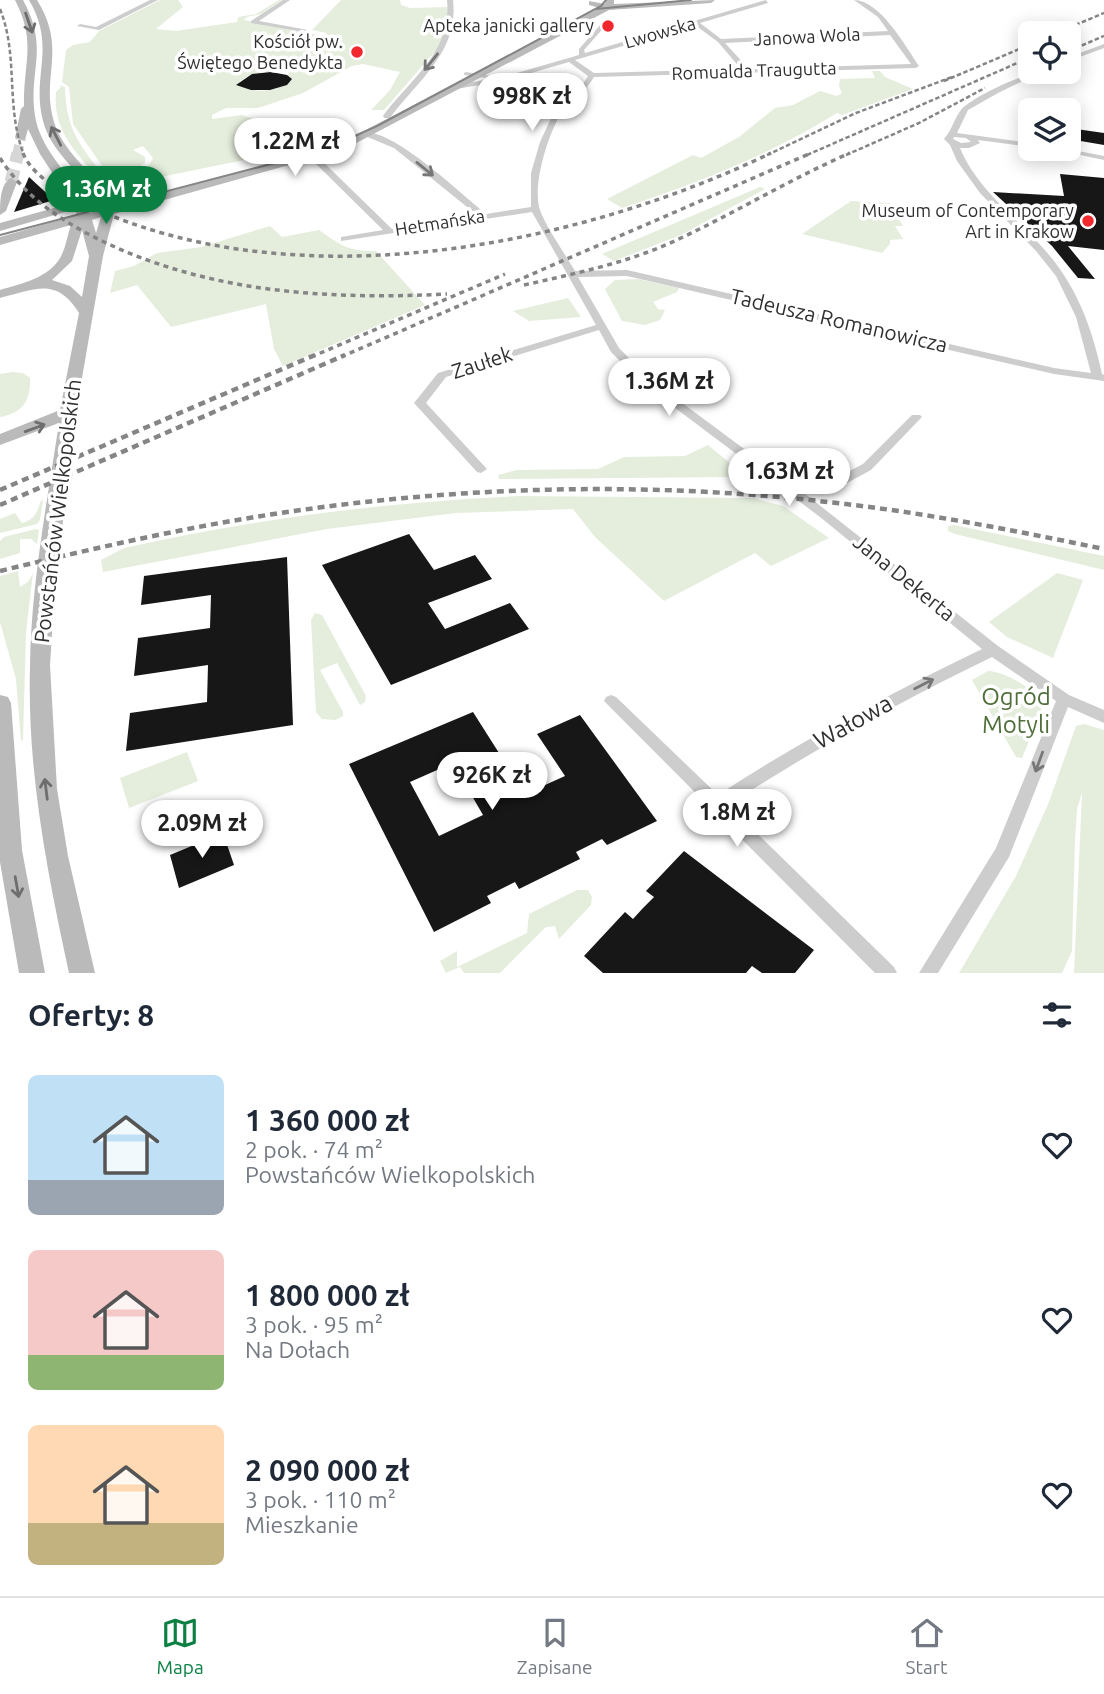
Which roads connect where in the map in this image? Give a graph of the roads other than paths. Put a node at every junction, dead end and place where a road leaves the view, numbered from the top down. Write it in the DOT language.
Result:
graph roads {
  1 [pos="19,0"];
  2 [pos="33,0"];
  3 [pos="137,0"];
  4 [pos="286,0"];
  5 [pos="450,0"];
  6 [pos="642,0"];
  7 [pos="710,0"];
  8 [pos="857,0"];
  9 [pos="151,1"];
  10 [pos="592,1"];
  11 [pos="766,2"];
  12 [pos="609,3"];
  13 [pos="696,23"];
  14 [pos="603,25"];
  15 [pos="80,26"];
  16 [pos="308,32"];
  17 [pos="893,33"];
  18 [pos="720,41"];
  19 [pos="1104,46"];
  20 [pos="1081,55"];
  21 [pos="584,56"];
  22 [pos="570,60"];
  23 [pos="747,71"];
  24 [pos="466,74"];
  25 [pos="479,74"];
  26 [pos="515,75"];
  27 [pos="592,75"];
  28 [pos="1018,82"];
  29 [pos="451,89"];
  30 [pos="28,99"];
  31 [pos="387,116"];
  32 [pos="957,124"];
  33 [pos="368,134"];
  34 [pos="22,138"];
  35 [pos="953,140"];
  36 [pos="970,141"];
  37 [pos="1018,144"];
  38 [pos="1081,154"];
  39 [pos="312,156"];
  40 [pos="1104,158"];
  41 [pos="965,165"];
  42 [pos="11,182"];
  43 [pos="156,184"];
  44 [pos="127,192"];
  45 [pos="104,204"];
  46 [pos="1,209"];
  47 [pos="535,209"];
  48 [pos="81,210"];
  49 [pos="484,216"];
  50 [pos="0,227"];
  51 [pos="389,231"];
  52 [pos="5,239"];
  53 [pos="344,239"];
  54 [pos="72,245"];
  55 [pos="96,256"];
  56 [pos="573,274"];
  57 [pos="27,285"];
  58 [pos="0,294"];
  59 [pos="86,313"];
  60 [pos="602,326"];
  61 [pos="1101,377"];
  62 [pos="68,413"];
  63 [pos="916,417"];
  64 [pos="0,440"];
  65 [pos="481,469"];
  66 [pos="788,487"];
  67 [pos="993,650"];
  68 [pos="1064,699"];
  69 [pos="611,701"];
  70 [pos="0,703"];
  71 [pos="1104,717"];
  72 [pos="717,804"];
  73 [pos="32,973"];
  74 [pos="82,973"];
  75 [pos="888,973"];
  76 [pos="928,973"];
  1 -- 30 [label="main road, one-way"];
  45 -- 2 [label="main road, one-way"];
  3 -- 9 [label="street"];
  4 -- 16 [label="street"];
  5 -- 31 [label="street, one-way"];
  6 -- 12 [label="main road"];
  7 -- 12 [label="main road"];
  8 -- 17 [label="street"];
  9 -- 15 [label="street"];
  10 -- 12 [label="main road"];
  10 -- 24 [label="main road"];
  11 -- 13 [label="street, Lwowska"];
  12 -- 25 [label="main road"];
  13 -- 18 [label="street"];
  13 -- 21 [label="street, Lwowska"];
  14 -- 21 [label="street"];
  17 -- 18 [label="street, Janowa Wola"];
  17 -- 23 [label="street, Romualda Traugutta"];
  18 -- 23 [label="street"];
  19 -- 20 [label="street"];
  21 -- 22 [label="street, Lwowska"];
  22 -- 26 [label="street, Lwowska"];
  22 -- 27 [label="street"];
  23 -- 27 [label="street, Romualda Traugutta"];
  24 -- 25 [label="street, Lwowska"];
  24 -- 31 [label="main road"];
  25 -- 26 [label="street, Lwowska"];
  25 -- 29 [label="main road"];
  26 -- 29 [label="street, Lwowska"];
  27 -- 47 [label="street"];
  28 -- 32 [label="street"];
  29 -- 33 [label="main road"];
  30 -- 34 [label="main road"];
  30 -- 48 [label="main road, Powstańców Wielkopolskich"];
  31 -- 43 [label="main road"];
  32 -- 35 [label="street"];
  32 -- 36 [label="street"];
  33 -- 39 [label="main road"];
  33 -- 49 [label="street, one-way"];
  35 -- 36 [label="street"];
  35 -- 41 [label="street"];
  36 -- 37 [label="street"];
  36 -- 41 [label="street"];
  38 -- 40 [label="street"];
  39 -- 45 [label="main road"];
  39 -- 51 [label="street"];
  41 -- 61 [label="street"];
  42 -- 46 [label="main road"];
  44 -- 45 [label="main road"];
  45 -- 48 [label="main road"];
  45 -- 55 [label="main road, Powstańców Wielkopolskich"];
  47 -- 49 [label="street, Hetmańska"];
  47 -- 56 [label="street, Jana Dekerta"];
  48 -- 50 [label="main road"];
  48 -- 52 [label="main road"];
  48 -- 54 [label="main road"];
  48 -- 55 [label="main road, Powstańców Wielkopolskich"];
  49 -- 51 [label="street, Hetmańska"];
  51 -- 53 [label="street, Hetmańska"];
  52 -- 54 [label="main road"];
  54 -- 57 [label="main road"];
  55 -- 59 [label="main road, Powstańców Wielkopolskich"];
  56 -- 60 [label="street, Jana Dekerta"];
  56 -- 61 [label="street, Tadeusza Romanowicza"];
  57 -- 58 [label="main road"];
  57 -- 59 [label="main road"];
  59 -- 62 [label="main road, Powstańców Wielkopolskich"];
  60 -- 65 [label="street, Zaułek"];
  60 -- 66 [label="street, Jana Dekerta"];
  64 -- 62 [label="main road, one-way"];
  74 -- 62 [label="main road, Powstańców Wielkopolskich, one-way"];
  63 -- 66 [label="street"];
  66 -- 67 [label="street, Jana Dekerta"];
  67 -- 68 [label="street, Jana Dekerta"];
  72 -- 67 [label="street, Wałowa, one-way"];
  68 -- 71 [label="street, Jana Dekerta"];
  68 -- 76 [label="street, one-way"];
  69 -- 72 [label="street"];
  70 -- 73 [label="main road, one-way"];
  72 -- 75 [label="street"];
}
